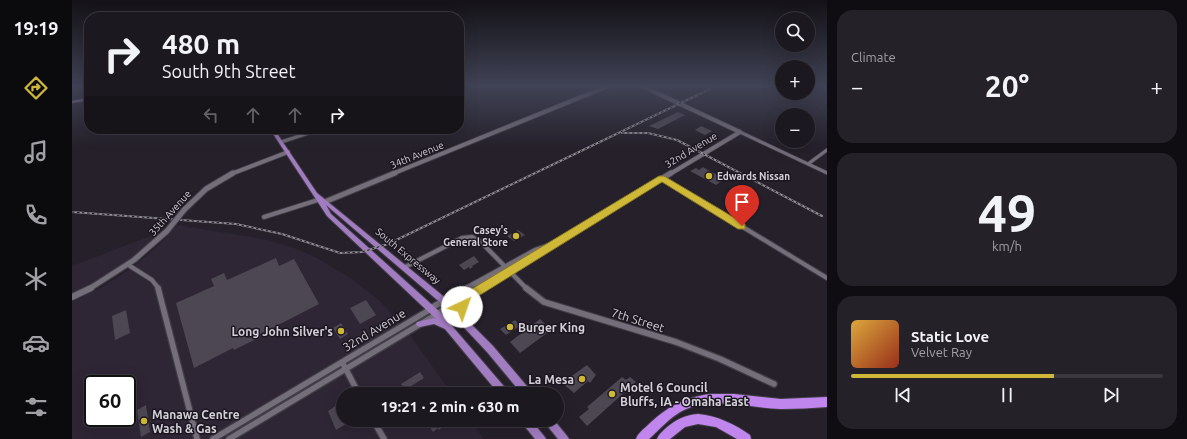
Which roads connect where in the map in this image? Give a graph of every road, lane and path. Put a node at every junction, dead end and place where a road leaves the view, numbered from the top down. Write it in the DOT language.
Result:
graph roads {
  1 [pos="556,106"];
  2 [pos="686,106"];
  3 [pos="740,132"];
  4 [pos="275,134"];
  5 [pos="306,134"];
  6 [pos="281,142"];
  7 [pos="827,150"];
  8 [pos="288,152"];
  9 [pos="808,164"];
  10 [pos="827,173"];
  11 [pos="662,178"];
  12 [pos="321,199"];
  13 [pos="264,217"];
  14 [pos="130,266"];
  15 [pos="405,267"];
  16 [pos="507,270"];
  17 [pos="827,278"];
  18 [pos="468,296"];
  19 [pos="72,297"];
  20 [pos="448,305"];
  21 [pos="434,311"];
  22 [pos="420,324"];
  23 [pos="472,330"];
  24 [pos="454,333"];
  25 [pos="342,362"];
  26 [pos="346,369"];
  27 [pos="774,384"];
  28 [pos="355,387"];
  29 [pos="499,387"];
  30 [pos="522,387"];
  31 [pos="827,402"];
  32 [pos="377,427"];
  33 [pos="532,427"];
  34 [pos="554,427"];
  35 [pos="197,439"];
  36 [pos="213,439"];
  37 [pos="229,439"];
  38 [pos="384,439"];
  39 [pos="541,439"];
  40 [pos="564,439"];
  41 [pos="641,439"];
  42 [pos="662,439"];
  43 [pos="746,439"];
  1 -- 12 [label="street, 34th Avenue"];
  2 -- 3 [label="street"];
  3 -- 9 [label="street"];
  3 -- 11 [label="street, 32nd Avenue"];
  4 -- 6 [label="main road, South Expressway"];
  5 -- 6 [label="street"];
  6 -- 8 [label="main road, South Expressway"];
  7 -- 9 [label="street"];
  8 -- 12 [label="main road, South Expressway"];
  8 -- 14 [label="street, 35th Avenue, bridge"];
  9 -- 10 [label="street"];
  11 -- 16 [label="street, 32nd Avenue"];
  11 -- 17 [label="street"];
  12 -- 13 [label="street"];
  12 -- 15 [label="main road, South Expressway"];
  12 -- 21 [label="main road, South Expressway"];
  14 -- 19 [label="street, 35th Avenue"];
  14 -- 35 [label="street"];
  15 -- 16 [label="street, 7th Street"];
  15 -- 20 [label="main road, South Expressway"];
  16 -- 18 [label="street, 32nd Avenue"];
  16 -- 20 [label="street, 32nd Avenue"];
  16 -- 27 [label="street, 7th Street"];
  18 -- 20 [label="street, 32nd Avenue"];
  18 -- 23 [label="main road"];
  20 -- 21 [label="street, 32nd Avenue"];
  20 -- 23 [label="main road, South Expressway"];
  21 -- 22 [label="street, 32nd Avenue"];
  21 -- 24 [label="main road, South Expressway"];
  21 -- 25 [label="street, 32nd Avenue"];
  22 -- 24 [label="main road"];
  22 -- 26 [label="street, 32nd Avenue"];
  23 -- 30 [label="main road, South Expressway"];
  24 -- 29 [label="main road, South Expressway"];
  25 -- 26 [label="street"];
  25 -- 36 [label="street, 32nd Avenue"];
  26 -- 28 [label="street"];
  26 -- 37 [label="street, 32nd Avenue"];
  31 -- 41 [label="highway"];
  32 -- 38 [label="street"];
  33 -- 39 [label="main road"];
  34 -- 40 [label="main road"];
  42 -- 43 [label="highway"];
}
